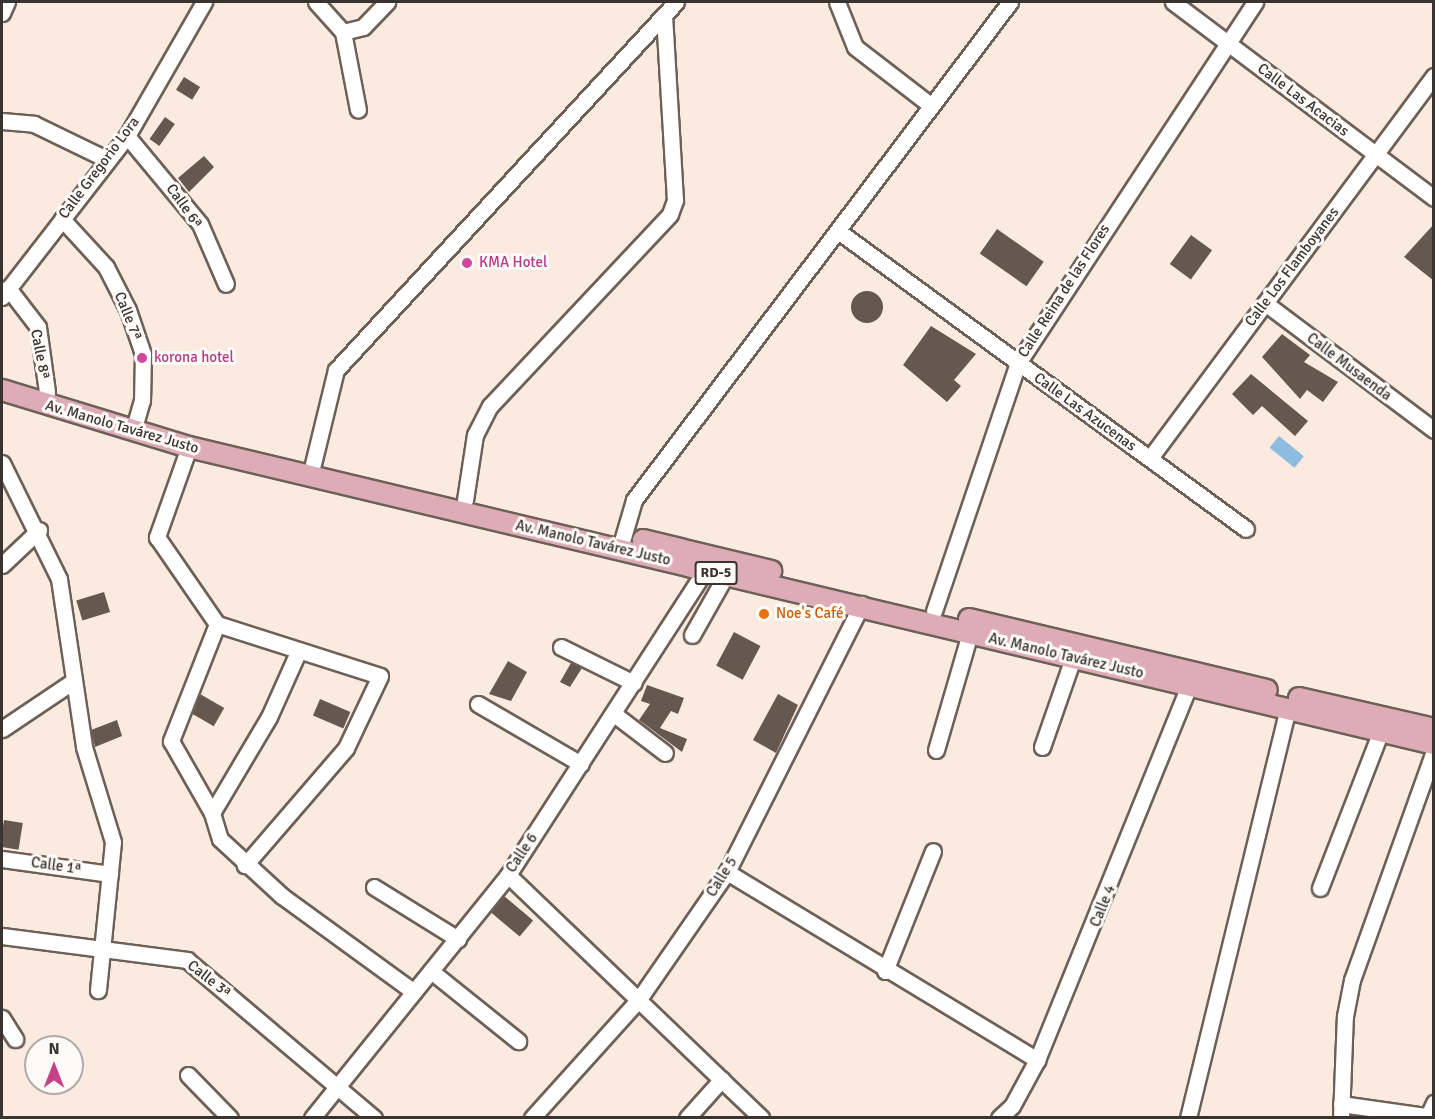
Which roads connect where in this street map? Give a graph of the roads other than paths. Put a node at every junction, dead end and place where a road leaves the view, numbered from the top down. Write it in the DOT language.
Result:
graph roads {
  1 [pos="7,2"];
  2 [pos="204,2"];
  3 [pos="316,2"];
  4 [pos="387,2"];
  5 [pos="676,2"];
  6 [pos="837,2"];
  7 [pos="1010,2"];
  8 [pos="1173,2"];
  9 [pos="1255,2"];
  10 [pos="2,13"];
  11 [pos="664,15"];
  12 [pos="344,32"];
  13 [pos="1225,41"];
  14 [pos="1434,76"];
  15 [pos="929,104"];
  16 [pos="358,111"];
  17 [pos="2,121"];
  18 [pos="128,136"];
  19 [pos="1375,155"];
  20 [pos="108,160"];
  21 [pos="1434,198"];
  22 [pos="62,219"];
  23 [pos="838,231"];
  24 [pos="226,284"];
  25 [pos="5,292"];
  26 [pos="1265,303"];
  27 [pos="1018,363"];
  28 [pos="2,375"];
  29 [pos="2,390"];
  30 [pos="47,392"];
  31 [pos="135,426"];
  32 [pos="1434,430"];
  33 [pos="189,447"];
  34 [pos="1150,458"];
  35 [pos="2,464"];
  36 [pos="313,464"];
  37 [pos="465,500"];
  38 [pos="1246,529"];
  39 [pos="39,530"];
  40 [pos="621,541"];
  41 [pos="2,565"];
  42 [pos="705,570"];
  43 [pos="726,575"];
  44 [pos="862,604"];
  45 [pos="934,611"];
  46 [pos="217,624"];
  47 [pos="970,633"];
  48 [pos="692,635"];
  49 [pos="561,647"];
  50 [pos="298,650"];
  51 [pos="1073,658"];
  52 [pos="72,682"];
  53 [pos="634,683"];
  54 [pos="1189,686"];
  55 [pos="478,704"];
  56 [pos="1288,709"];
  57 [pos="614,714"];
  58 [pos="2,729"];
  59 [pos="1434,729"];
  60 [pos="1381,731"];
  61 [pos="1434,744"];
  62 [pos="1042,747"];
  63 [pos="936,750"];
  64 [pos="1434,751"];
  65 [pos="665,753"];
  66 [pos="581,764"];
  67 [pos="212,813"];
  68 [pos="933,851"];
  69 [pos="2,859"];
  70 [pos="245,865"];
  71 [pos="727,873"];
  72 [pos="110,874"];
  73 [pos="508,874"];
  74 [pos="374,887"];
  75 [pos="1320,888"];
  76 [pos="2,936"];
  77 [pos="458,939"];
  78 [pos="101,945"];
  79 [pos="431,971"];
  80 [pos="885,971"];
  81 [pos="98,990"];
  82 [pos="414,992"];
  83 [pos="639,999"];
  84 [pos="2,1018"];
  85 [pos="15,1039"];
  86 [pos="518,1041"];
  87 [pos="1037,1060"];
  88 [pos="188,1075"];
  89 [pos="722,1079"];
  90 [pos="338,1087"];
  91 [pos="1341,1111"];
  92 [pos="1431,1113"];
  93 [pos="230,1118"];
  94 [pos="312,1118"];
  95 [pos="374,1118"];
  96 [pos="532,1118"];
  97 [pos="687,1118"];
  98 [pos="761,1118"];
  99 [pos="999,1118"];
  100 [pos="1188,1118"];
  1 -- 10 [label="street"];
  2 -- 18 [label="street, Calle Gregorio Lora"];
  3 -- 12 [label="street"];
  4 -- 12 [label="street"];
  5 -- 11 [label="street"];
  6 -- 15 [label="street"];
  7 -- 15 [label="street"];
  8 -- 13 [label="street, Calle Las Acacias"];
  9 -- 13 [label="street, Calle Reina de las Flores"];
  11 -- 36 [label="street"];
  11 -- 37 [label="street"];
  12 -- 16 [label="street"];
  13 -- 19 [label="street, Calle Las Acacias"];
  13 -- 27 [label="street, Calle Reina de las Flores"];
  14 -- 19 [label="street, Calle Los Flamboyanes"];
  15 -- 23 [label="street"];
  17 -- 20 [label="street"];
  18 -- 20 [label="street, Calle Gregorio Lora"];
  18 -- 24 [label="street, Calle 6ª"];
  19 -- 21 [label="street, Calle Las Acacias"];
  19 -- 26 [label="street, Calle Los Flamboyanes"];
  20 -- 22 [label="street, Calle Gregorio Lora"];
  22 -- 25 [label="street, Calle Gregorio Lora"];
  22 -- 31 [label="street, Calle 7ª"];
  23 -- 27 [label="street, Calle Las Azucenas"];
  23 -- 40 [label="street"];
  25 -- 30 [label="street, Calle 8ª"];
  26 -- 32 [label="street, Calle Musaenda"];
  26 -- 34 [label="street, Calle Los Flamboyanes"];
  27 -- 34 [label="street, Calle Las Azucenas"];
  27 -- 45 [label="street, Calle Reina de las Flores"];
  28 -- 30 [label="main road, Av. Manolo Tavárez Justo / RD-5"];
  29 -- 31 [label="main road, Av. Manolo Tavárez Justo / RD-5"];
  30 -- 31 [label="main road, Av. Manolo Tavárez Justo / RD-5"];
  31 -- 33 [label="main road, Av. Manolo Tavárez Justo / RD-5"];
  31 -- 36 [label="main road, Av. Manolo Tavárez Justo / RD-5"];
  33 -- 40 [label="main road, Av. Manolo Tavárez Justo / RD-5"];
  33 -- 46 [label="street"];
  34 -- 38 [label="street, Calle Las Azucenas"];
  35 -- 39 [label="street"];
  36 -- 37 [label="main road, Av. Manolo Tavárez Justo / RD-5"];
  37 -- 40 [label="main road, Av. Manolo Tavárez Justo / RD-5"];
  39 -- 41 [label="street"];
  39 -- 52 [label="street"];
  40 -- 42 [label="main road, Av. Manolo Tavárez Justo / RD-5"];
  40 -- 45 [label="main road, Av. Manolo Tavárez Justo / RD-5"];
  42 -- 43 [label="main road, Av. Manolo Tavárez Justo / RD-5"];
  42 -- 53 [label="street, Calle 6"];
  43 -- 44 [label="main road, Av. Manolo Tavárez Justo / RD-5"];
  43 -- 48 [label="street"];
  44 -- 47 [label="main road, Av. Manolo Tavárez Justo / RD-5"];
  44 -- 71 [label="street, Calle 5"];
  45 -- 59 [label="main road, Av. Manolo Tavárez Justo / RD-5"];
  46 -- 50 [label="street"];
  46 -- 67 [label="street"];
  47 -- 51 [label="main road, Av. Manolo Tavárez Justo / RD-5"];
  47 -- 63 [label="street"];
  49 -- 53 [label="street"];
  50 -- 67 [label="street"];
  50 -- 70 [label="street"];
  51 -- 54 [label="main road, Av. Manolo Tavárez Justo / RD-5"];
  51 -- 62 [label="street"];
  52 -- 58 [label="street"];
  52 -- 72 [label="street"];
  53 -- 57 [label="street, Calle 6"];
  54 -- 56 [label="main road, Av. Manolo Tavárez Justo / RD-5"];
  54 -- 87 [label="street, Calle 4"];
  55 -- 66 [label="street"];
  56 -- 60 [label="main road, Av. Manolo Tavárez Justo / RD-5"];
  56 -- 100 [label="street"];
  57 -- 65 [label="street"];
  57 -- 66 [label="street, Calle 6"];
  60 -- 61 [label="main road, Av. Manolo Tavárez Justo / RD-5"];
  60 -- 75 [label="street"];
  64 -- 91 [label="street"];
  66 -- 73 [label="street, Calle 6"];
  67 -- 70 [label="street"];
  68 -- 80 [label="street"];
  69 -- 72 [label="street, Calle 1ª"];
  70 -- 82 [label="street"];
  71 -- 80 [label="street"];
  71 -- 83 [label="street, Calle 5"];
  72 -- 78 [label="street"];
  73 -- 77 [label="street, Calle 6"];
  73 -- 83 [label="street"];
  74 -- 77 [label="street"];
  76 -- 78 [label="street, Calle 3ª"];
  77 -- 79 [label="street, Calle 6"];
  78 -- 81 [label="street"];
  78 -- 90 [label="street, Calle 3ª"];
  79 -- 82 [label="street, Calle 6"];
  79 -- 86 [label="street"];
  80 -- 87 [label="street"];
  82 -- 90 [label="street, Calle 6"];
  83 -- 89 [label="street"];
  83 -- 96 [label="street, Calle 5"];
  84 -- 85 [label="street"];
  87 -- 99 [label="street, Calle 4"];
  88 -- 93 [label="street"];
  89 -- 97 [label="street"];
  89 -- 98 [label="street"];
  90 -- 94 [label="street, Calle 6"];
  90 -- 95 [label="street, Calle 3ª"];
  91 -- 92 [label="street"];
}
